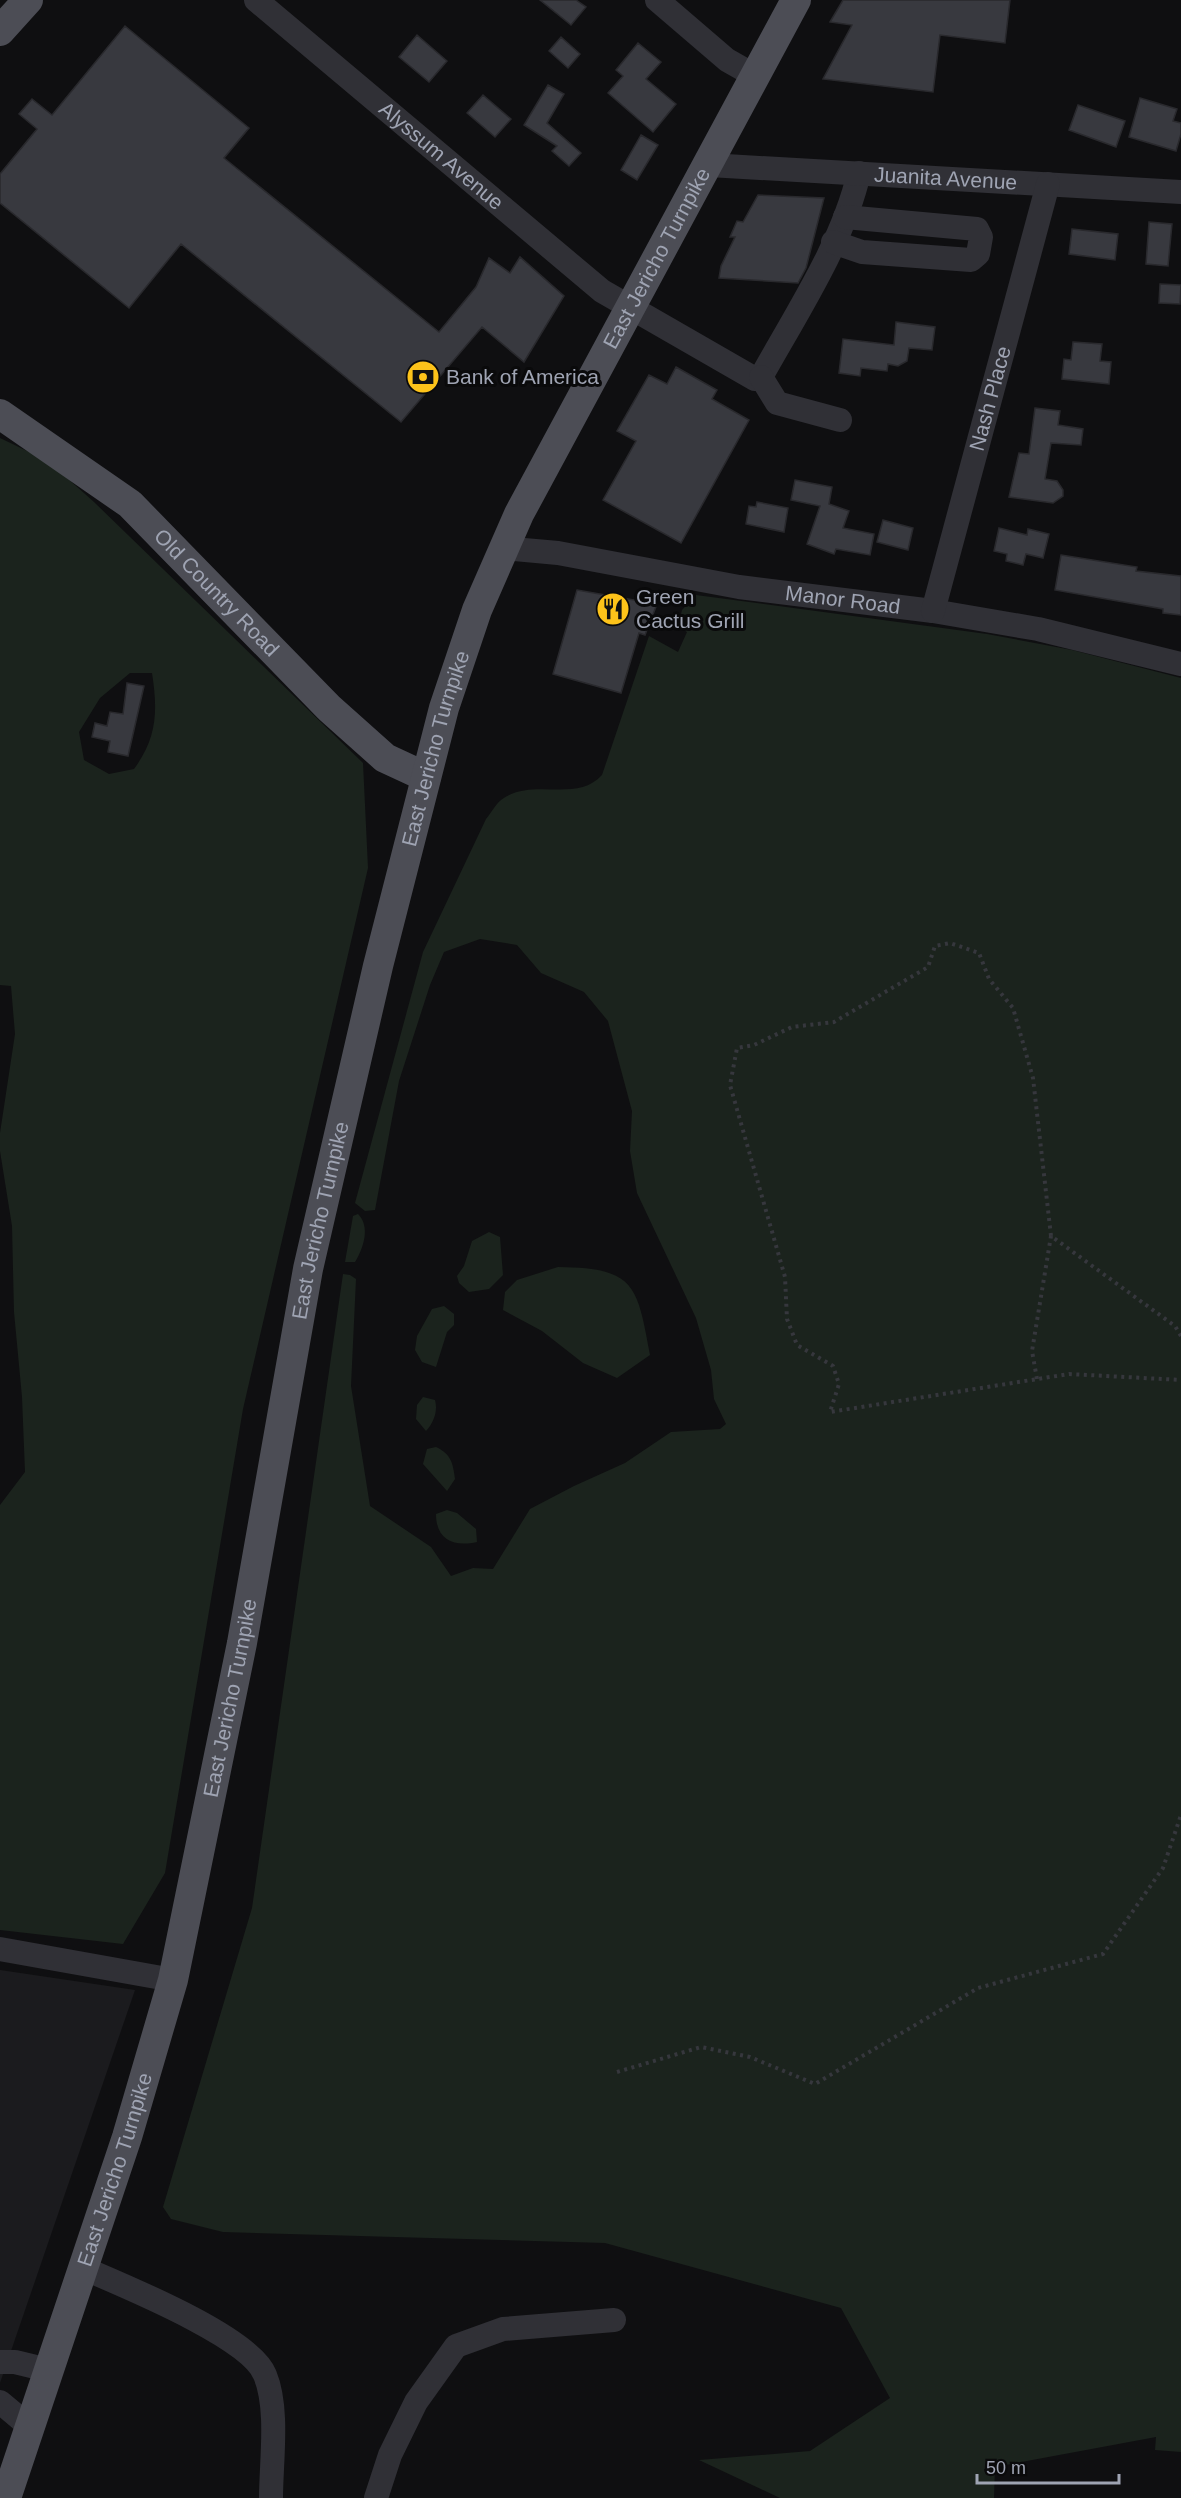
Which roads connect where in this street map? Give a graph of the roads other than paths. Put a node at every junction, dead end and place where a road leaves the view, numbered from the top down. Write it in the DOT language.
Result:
graph roads {
  1 [pos="28,0"];
  2 [pos="256,0"];
  3 [pos="657,0"];
  4 [pos="796,0"];
  5 [pos="0,31"];
  6 [pos="757,76"];
  7 [pos="709,165"];
  8 [pos="859,173"];
  9 [pos="1048,184"];
  10 [pos="1181,192"];
  11 [pos="845,217"];
  12 [pos="833,243"];
  13 [pos="630,308"];
  14 [pos="761,377"];
  15 [pos="0,414"];
  16 [pos="840,420"];
  17 [pos="502,548"];
  18 [pos="933,611"];
  19 [pos="1181,664"];
  20 [pos="426,777"];
  21 [pos="0,1949"];
  22 [pos="173,1980"];
  23 [pos="83,2268"];
  24 [pos="614,2320"];
  25 [pos="0,2362"];
  26 [pos="48,2370"];
  27 [pos="0,2402"];
  28 [pos="30,2427"];
  29 [pos="6,2498"];
  30 [pos="271,2498"];
  31 [pos="376,2498"];
  1 -- 5 [label="main road"];
  2 -- 13 [label="street, Alyssum Avenue"];
  3 -- 6 [label="street"];
  4 -- 6 [label="main road, East Jericho Turnpike"];
  6 -- 7 [label="main road, East Jericho Turnpike"];
  7 -- 8 [label="street, Juanita Avenue"];
  7 -- 13 [label="main road, East Jericho Turnpike"];
  8 -- 9 [label="street, Juanita Avenue"];
  8 -- 11 [label="street"];
  9 -- 10 [label="street, Juanita Avenue"];
  9 -- 18 [label="street, Nash Place"];
  11 -- 12 [label="street"];
  11 -- 12 [label="street"];
  12 -- 14 [label="street"];
  13 -- 14 [label="street, Alyssum Avenue"];
  13 -- 17 [label="main road, East Jericho Turnpike"];
  14 -- 16 [label="street"];
  15 -- 20 [label="main road, Old Country Road"];
  17 -- 18 [label="street, Manor Road"];
  17 -- 20 [label="main road, East Jericho Turnpike"];
  18 -- 19 [label="street, Manor Road"];
  20 -- 22 [label="main road, East Jericho Turnpike"];
  21 -- 22 [label="street"];
  22 -- 23 [label="main road, East Jericho Turnpike"];
  23 -- 26 [label="main road, East Jericho Turnpike"];
  23 -- 30 [label="street"];
  24 -- 31 [label="street"];
  25 -- 26 [label="street"];
  26 -- 28 [label="main road, East Jericho Turnpike"];
  27 -- 28 [label="street"];
  28 -- 29 [label="main road, East Jericho Turnpike"];
}
